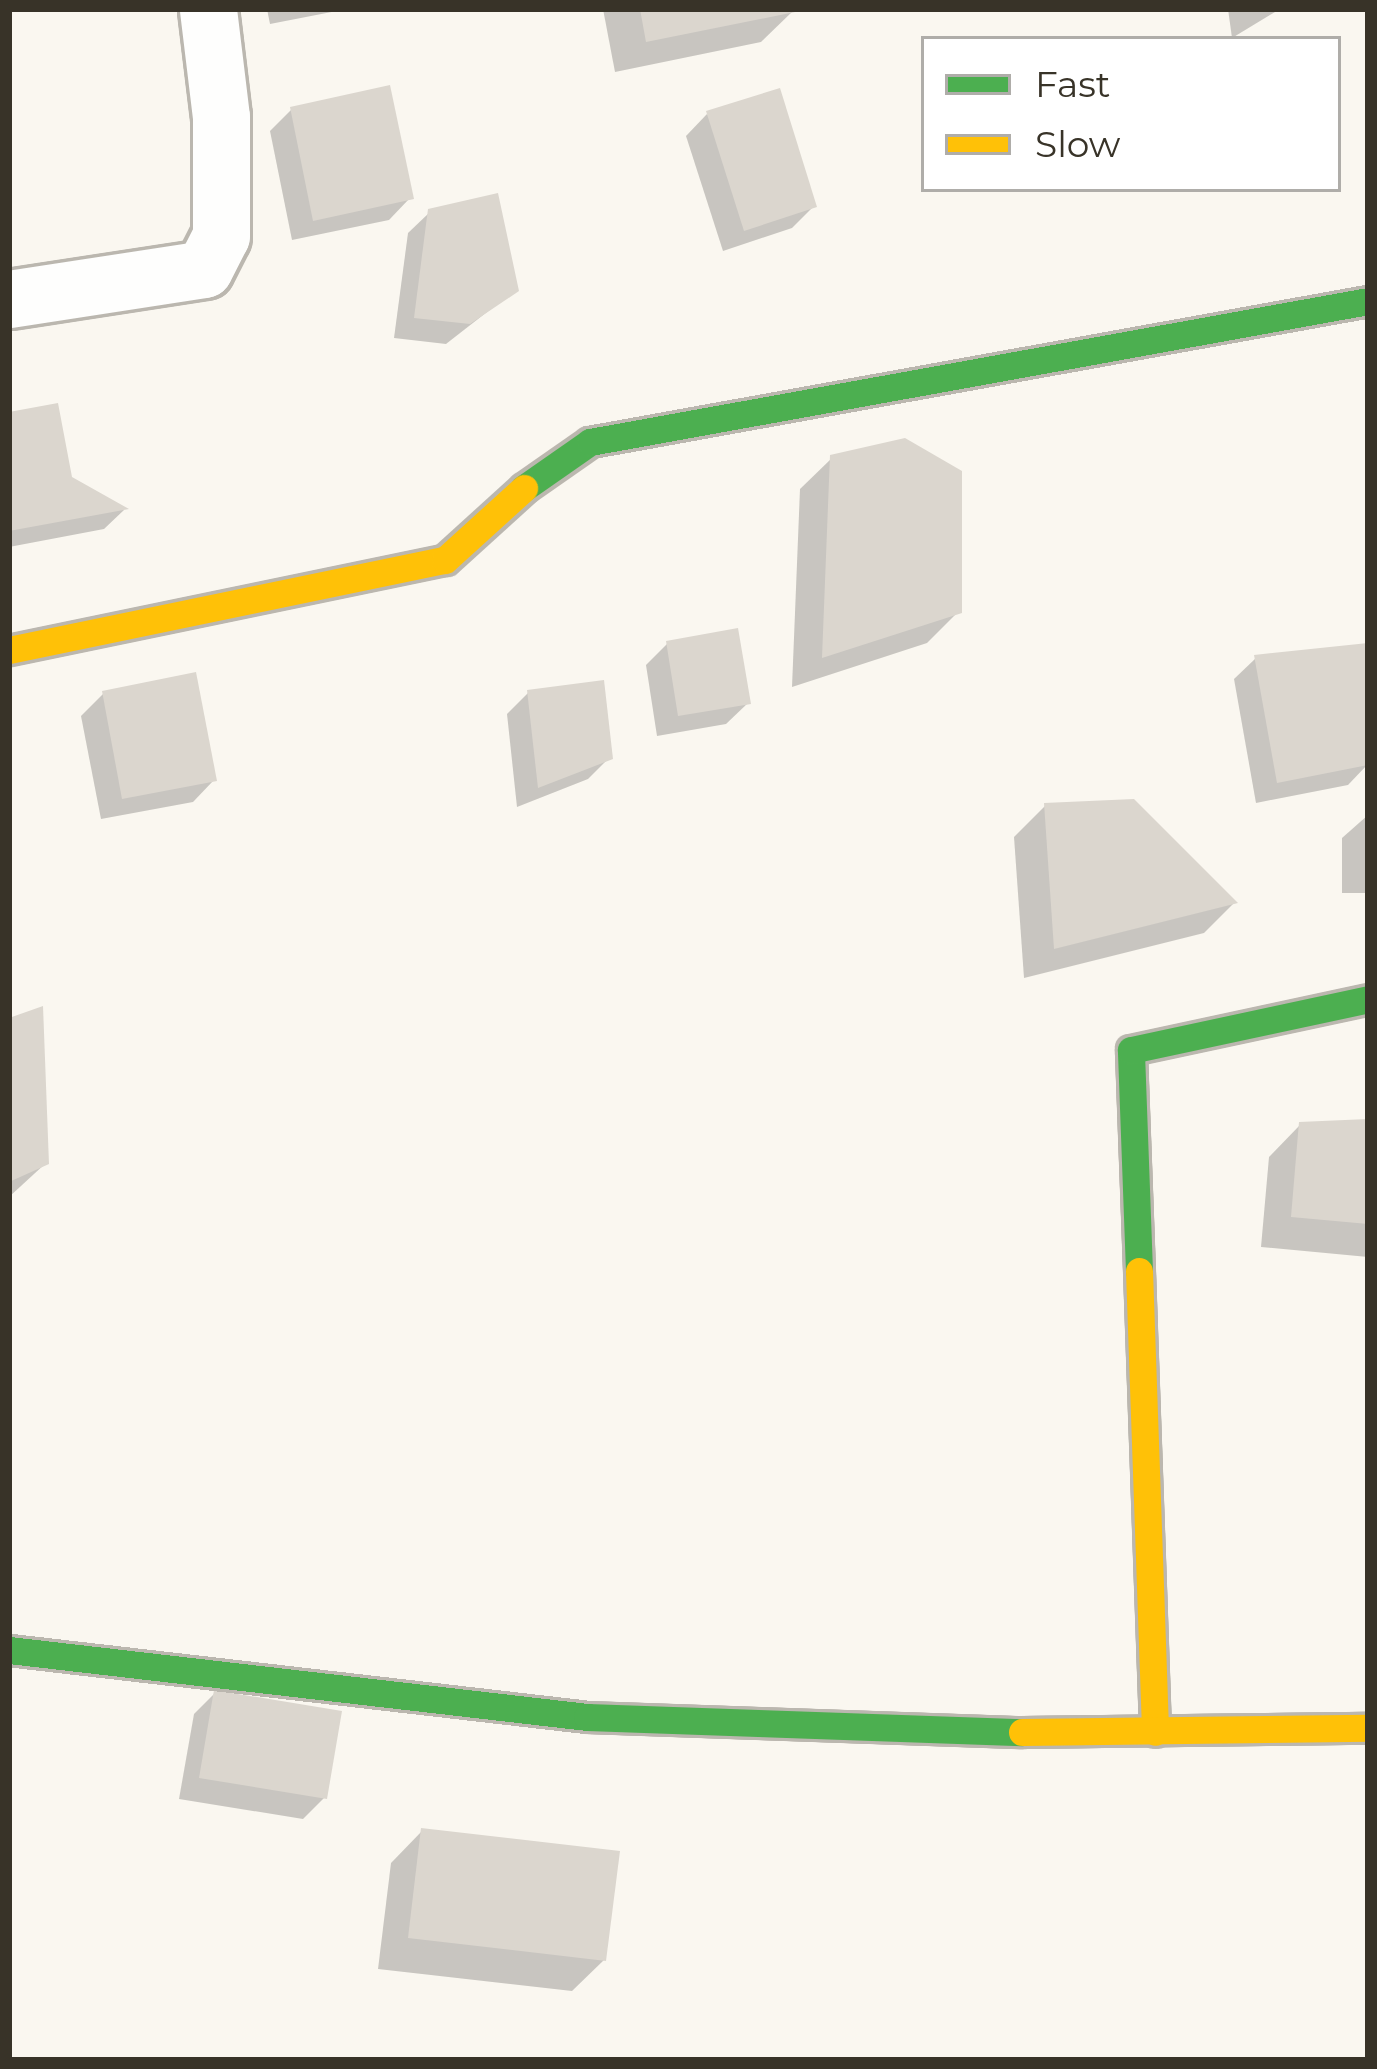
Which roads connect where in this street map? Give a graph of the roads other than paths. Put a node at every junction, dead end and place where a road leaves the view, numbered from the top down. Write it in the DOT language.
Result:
graph roads {
  1 [pos="208,9"];
  2 [pos="9,299"];
  3 [pos="1368,301"];
  4 [pos="9,650"];
  5 [pos="1368,999"];
  6 [pos="9,1650"];
  7 [pos="1368,1728"];
  8 [pos="1155,1732"];
  1 -- 2 [label="street"];
  3 -- 4 [label="street"];
  5 -- 8 [label="street"];
  6 -- 8 [label="street"];
  7 -- 8 [label="street"];
}
